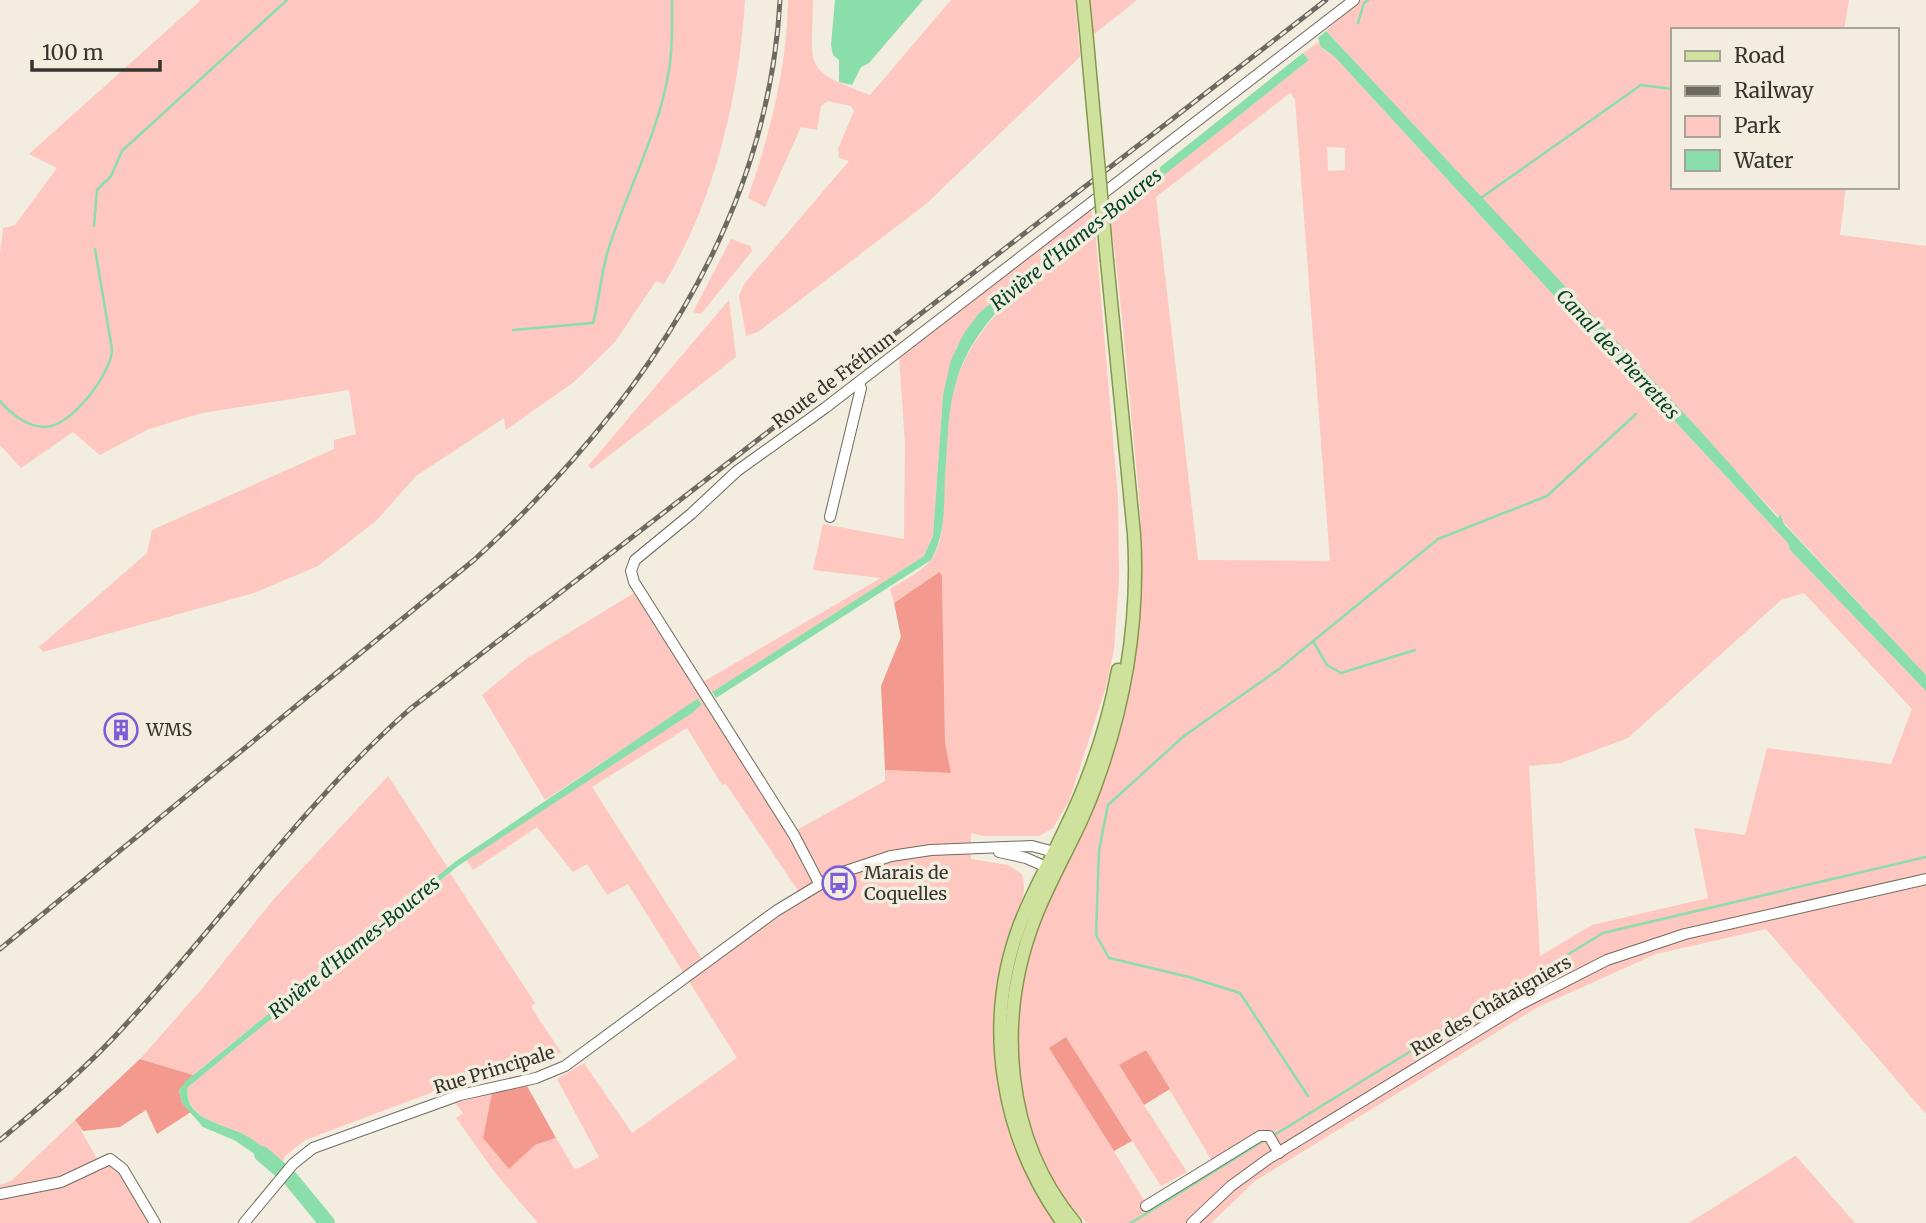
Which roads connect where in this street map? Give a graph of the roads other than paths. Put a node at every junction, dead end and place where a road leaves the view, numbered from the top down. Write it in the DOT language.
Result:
graph roads {
  1 [pos="1083,0"];
  2 [pos="1354,0"];
  3 [pos="858,383"];
  4 [pos="830,517"];
  5 [pos="967,849"];
  6 [pos="1059,854"];
  7 [pos="1051,870"];
  8 [pos="1926,879"];
  9 [pos="819,883"];
  10 [pos="1274,1144"];
  11 [pos="0,1195"];
  12 [pos="1146,1206"];
  13 [pos="155,1223"];
  14 [pos="244,1223"];
  15 [pos="1063,1223"];
  16 [pos="1075,1223"];
  17 [pos="1192,1223"];
  1 -- 6 [label="main road, bridge"];
  2 -- 3 [label="street, Route de Fréthun"];
  3 -- 4 [label="street"];
  3 -- 9 [label="street, Route de Fréthun"];
  5 -- 6 [label="street"];
  5 -- 7 [label="street"];
  5 -- 9 [label="street, Rue Principale"];
  6 -- 7 [label="main road"];
  7 -- 15 [label="main road"];
  7 -- 16 [label="main road"];
  8 -- 10 [label="street, Rue des Châtaigniers"];
  9 -- 14 [label="street, Rue Principale"];
  10 -- 12 [label="street"];
  10 -- 17 [label="street, Rue des Châtaigniers"];
  11 -- 13 [label="street"];
}
